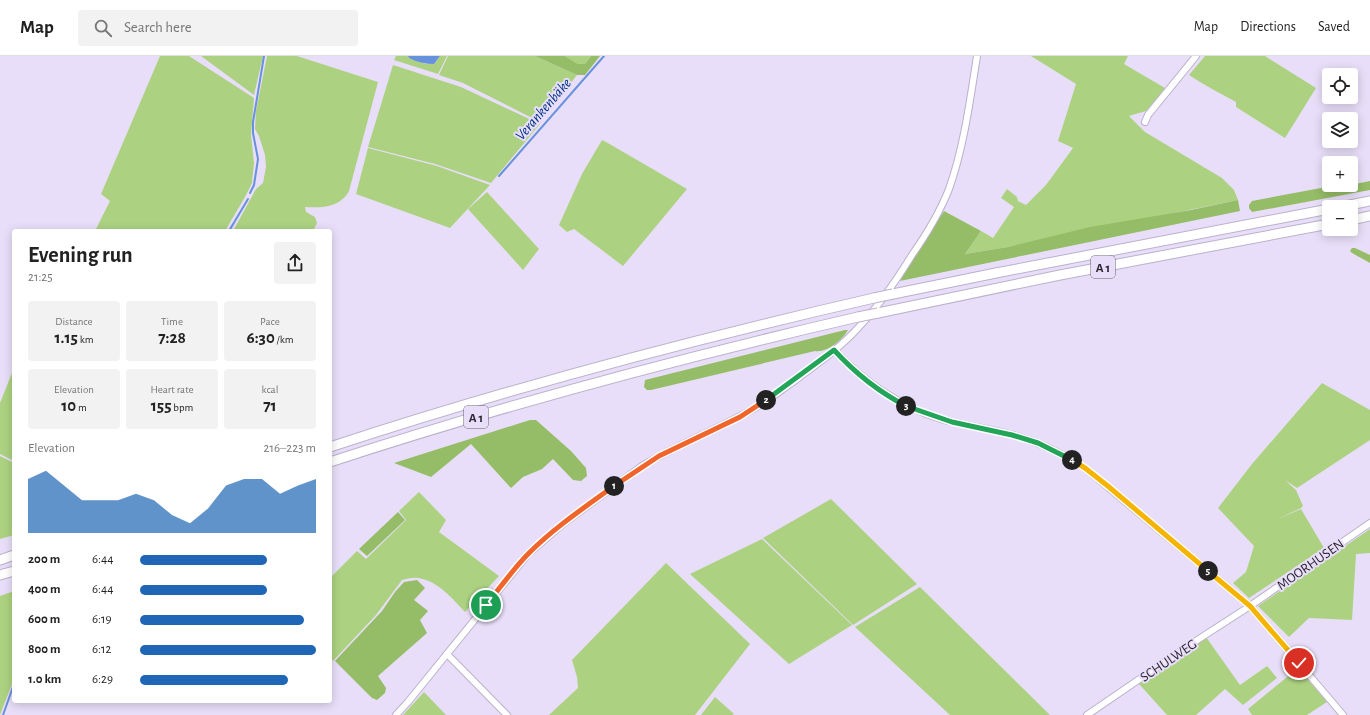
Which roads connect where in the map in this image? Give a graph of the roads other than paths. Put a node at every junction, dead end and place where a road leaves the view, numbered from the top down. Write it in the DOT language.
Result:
graph roads {
  1 [pos="977,56"];
  2 [pos="1196,56"];
  3 [pos="1145,122"];
  4 [pos="1370,201"];
  5 [pos="1358,203"];
  6 [pos="1322,210"];
  7 [pos="1370,216"];
  8 [pos="1358,219"];
  9 [pos="1322,225"];
  10 [pos="834,350"];
  11 [pos="332,446"];
  12 [pos="332,461"];
  13 [pos="1370,523"];
  14 [pos="12,556"];
  15 [pos="0,560"];
  16 [pos="12,572"];
  17 [pos="0,576"];
  18 [pos="1250,606"];
  19 [pos="447,654"];
  20 [pos="396,715"];
  21 [pos="507,715"];
  22 [pos="1087,715"];
  23 [pos="1343,715"];
  1 -- 10 [label="street"];
  2 -- 3 [label="street"];
  4 -- 5 [label="highway"];
  6 -- 11 [label="highway, A 1, bridge"];
  7 -- 8 [label="highway"];
  9 -- 12 [label="highway, A 1, bridge"];
  10 -- 18 [label="street"];
  10 -- 19 [label="street"];
  13 -- 18 [label="street, MOORHUSEN"];
  14 -- 15 [label="highway"];
  16 -- 17 [label="highway"];
  18 -- 22 [label="street, SCHULWEG"];
  18 -- 23 [label="street"];
  19 -- 20 [label="street"];
  19 -- 21 [label="street"];
}
